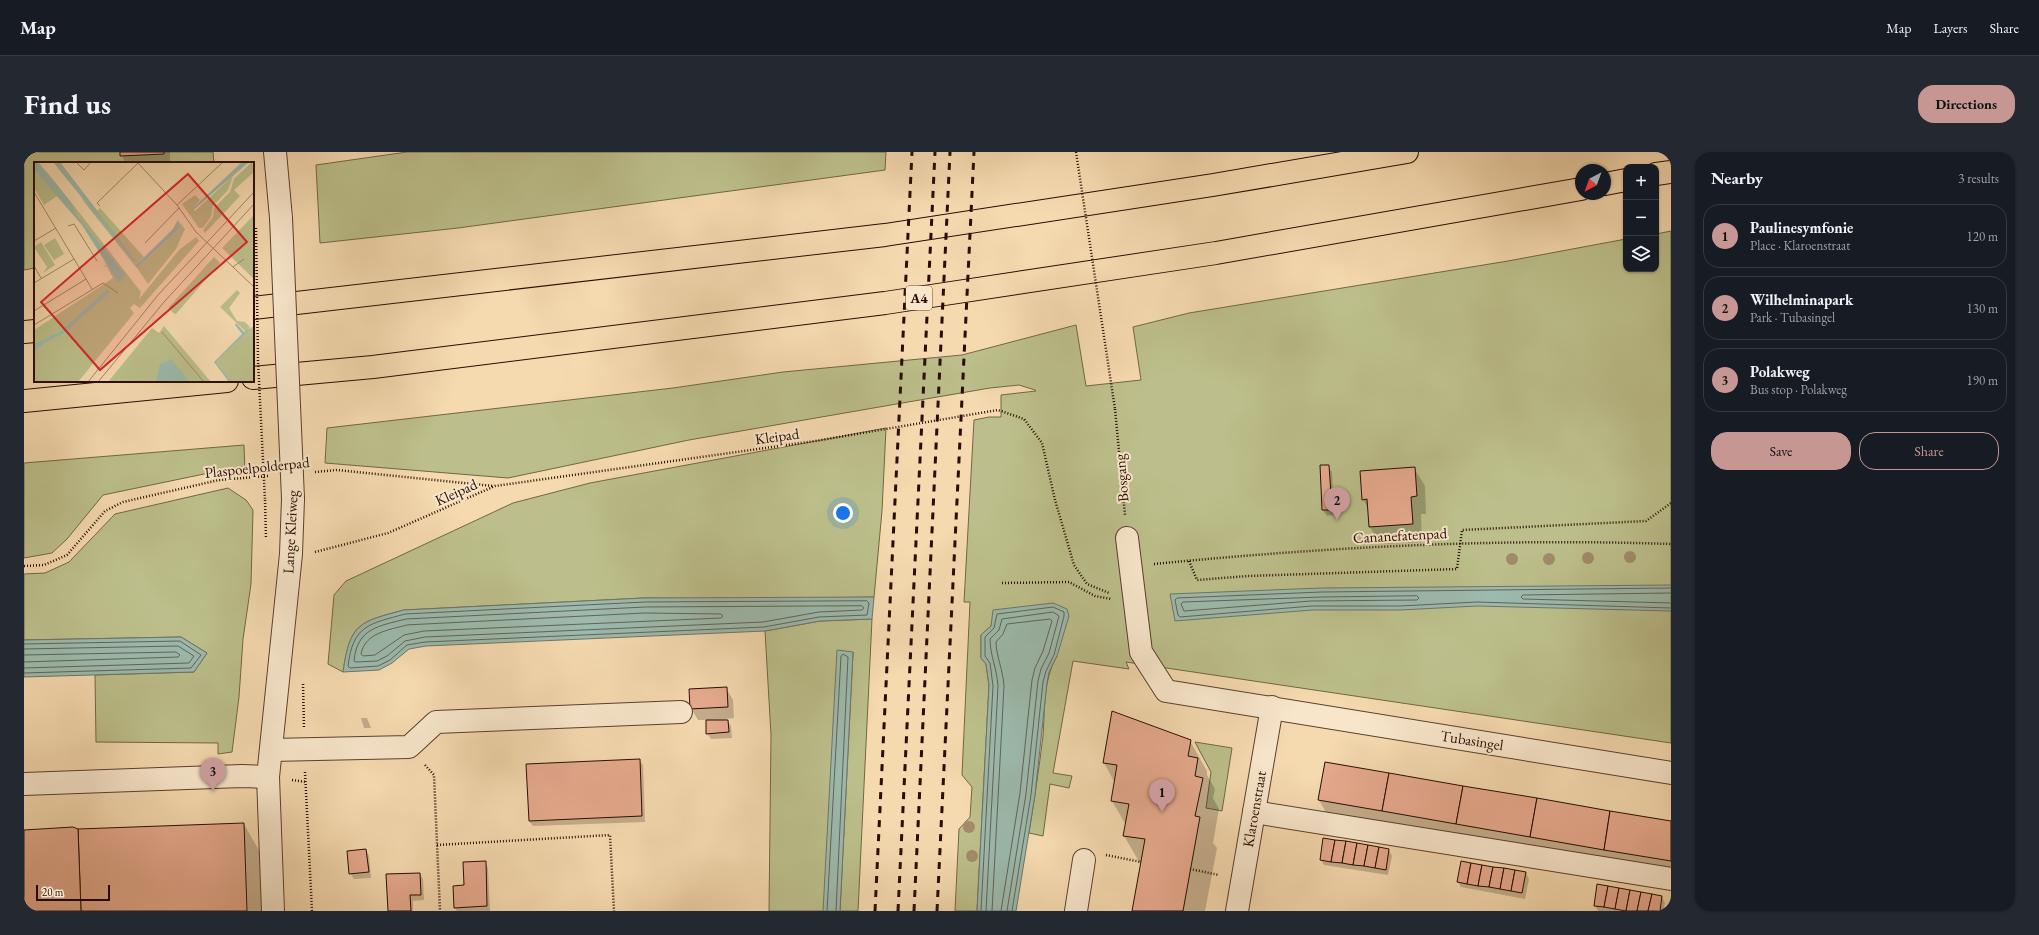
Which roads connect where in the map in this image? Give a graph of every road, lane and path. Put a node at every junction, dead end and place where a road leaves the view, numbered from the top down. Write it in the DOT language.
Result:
graph roads {
  1 [pos="275,152"];
  2 [pos="1076,152"];
  3 [pos="1407,152"];
  4 [pos="1671,172"];
  5 [pos="1659,174"];
  6 [pos="1623,181"];
  7 [pos="1611,183"];
  8 [pos="1575,190"];
  9 [pos="256,221"];
  10 [pos="254,308"];
  11 [pos="34,331"];
  12 [pos="24,332"];
  13 [pos="254,378"];
  14 [pos="217,382"];
  15 [pos="24,401"];
  16 [pos="313,472"];
  17 [pos="274,475"];
  18 [pos="495,486"];
  19 [pos="265,500"];
  20 [pos="1671,503"];
  21 [pos="1127,538"];
  22 [pos="1462,543"];
  23 [pos="1671,544"];
  24 [pos="315,552"];
  25 [pos="1189,561"];
  26 [pos="24,566"];
  27 [pos="1130,566"];
  28 [pos="1002,583"];
  29 [pos="1135,599"];
  30 [pos="1272,707"];
  31 [pos="681,712"];
  32 [pos="409,747"];
  33 [pos="271,750"];
  34 [pos="1671,773"];
  35 [pos="268,777"];
  36 [pos="24,784"];
  37 [pos="1254,812"];
  38 [pos="437,845"];
  39 [pos="1084,860"];
  40 [pos="1141,862"];
  41 [pos="1190,869"];
  42 [pos="1242,879"];
  43 [pos="1671,880"];
  44 [pos="273,911"];
  45 [pos="440,911"];
  46 [pos="614,911"];
  47 [pos="1076,911"];
  48 [pos="1237,911"];
  1 -- 33 [label="street, Lange Kleiweg, bridge"];
  2 -- 21 [label="path, Bosgang, bridge"];
  3 -- 10 [label="highway"];
  4 -- 5 [label="highway"];
  6 -- 7 [label="highway"];
  8 -- 13 [label="highway, A4"];
  9 -- 19 [label="path, Lange Kleiweg, bridge"];
  11 -- 12 [label="highway"];
  14 -- 15 [label="highway"];
  16 -- 18 [label="path, Plaspoelpolderpad"];
  17 -- 26 [label="path, Plaspoelpolderpad"];
  18 -- 24 [label="path, Kleipad"];
  18 -- 29 [label="path, Kleipad"];
  20 -- 22 [label="path"];
  21 -- 27 [label="street"];
  22 -- 23 [label="path, Cananefatenpad"];
  22 -- 25 [label="path, Cananefatenpad"];
  22 -- 25 [label="path"];
  25 -- 27 [label="path, Cananefatenpad"];
  27 -- 29 [label="street"];
  28 -- 29 [label="path"];
  29 -- 30 [label="street"];
  30 -- 34 [label="street, Tubasingel"];
  30 -- 37 [label="street, Klaroenstraat"];
  31 -- 32 [label="street"];
  32 -- 33 [label="street"];
  32 -- 38 [label="path"];
  33 -- 35 [label="street, Lange Kleiweg"];
  35 -- 36 [label="street"];
  35 -- 44 [label="street, Lange Kleiweg"];
  37 -- 42 [label="street, Klaroenstraat"];
  37 -- 43 [label="street"];
  38 -- 45 [label="path"];
  38 -- 46 [label="path"];
  39 -- 40 [label="path"];
  39 -- 47 [label="street"];
  41 -- 42 [label="path"];
  42 -- 48 [label="street, Klaroenstraat"];
}
